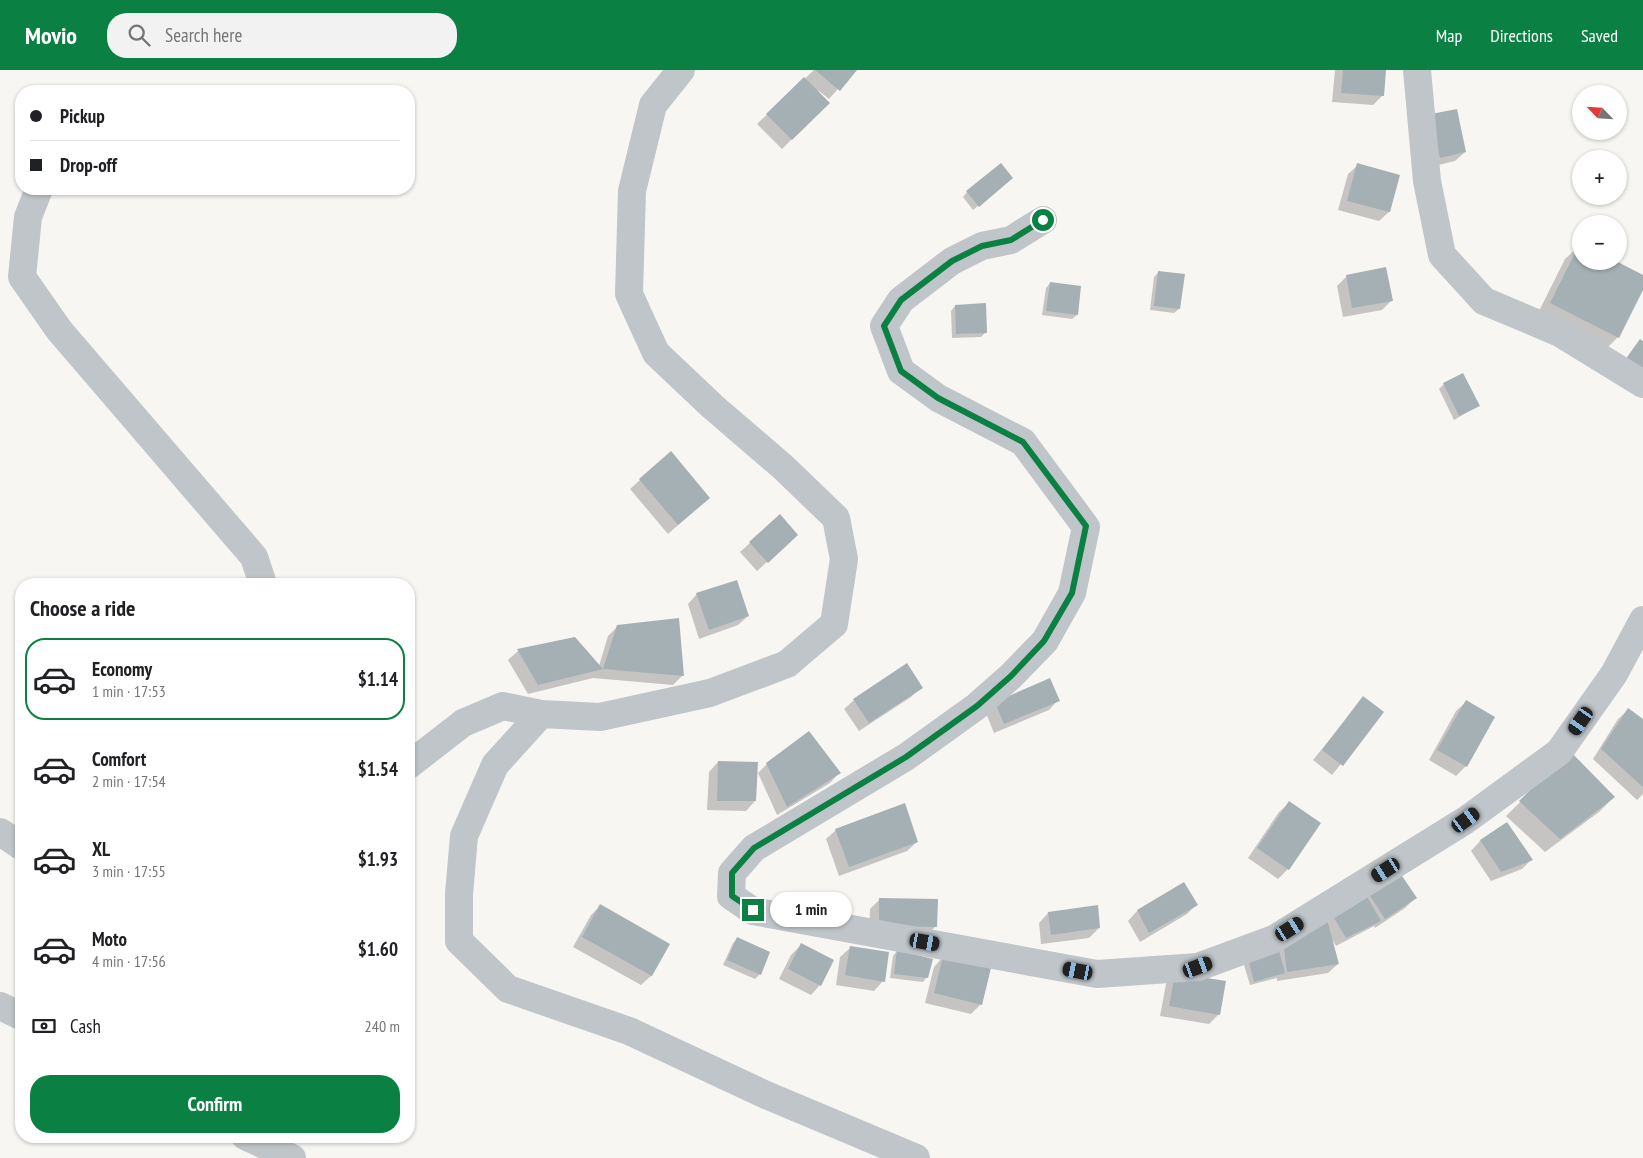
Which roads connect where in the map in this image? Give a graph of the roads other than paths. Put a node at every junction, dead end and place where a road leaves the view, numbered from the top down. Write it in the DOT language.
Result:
graph roads {
  1 [pos="681,70"];
  2 [pos="1417,70"];
  3 [pos="37,195"];
  4 [pos="1043,220"];
  5 [pos="1643,384"];
  6 [pos="261,578"];
  7 [pos="1643,620"];
  8 [pos="541,714"];
  9 [pos="415,760"];
  10 [pos="0,832"];
  11 [pos="15,842"];
  12 [pos="0,1006"];
  13 [pos="15,1013"];
  14 [pos="259,1143"];
  15 [pos="292,1158"];
  16 [pos="916,1158"];
  1 -- 8 [label="street"];
  2 -- 5 [label="street"];
  3 -- 6 [label="street"];
  4 -- 7 [label="street"];
  8 -- 9 [label="street"];
  8 -- 16 [label="street"];
  10 -- 11 [label="street"];
  12 -- 13 [label="street"];
  14 -- 15 [label="street"];
}
